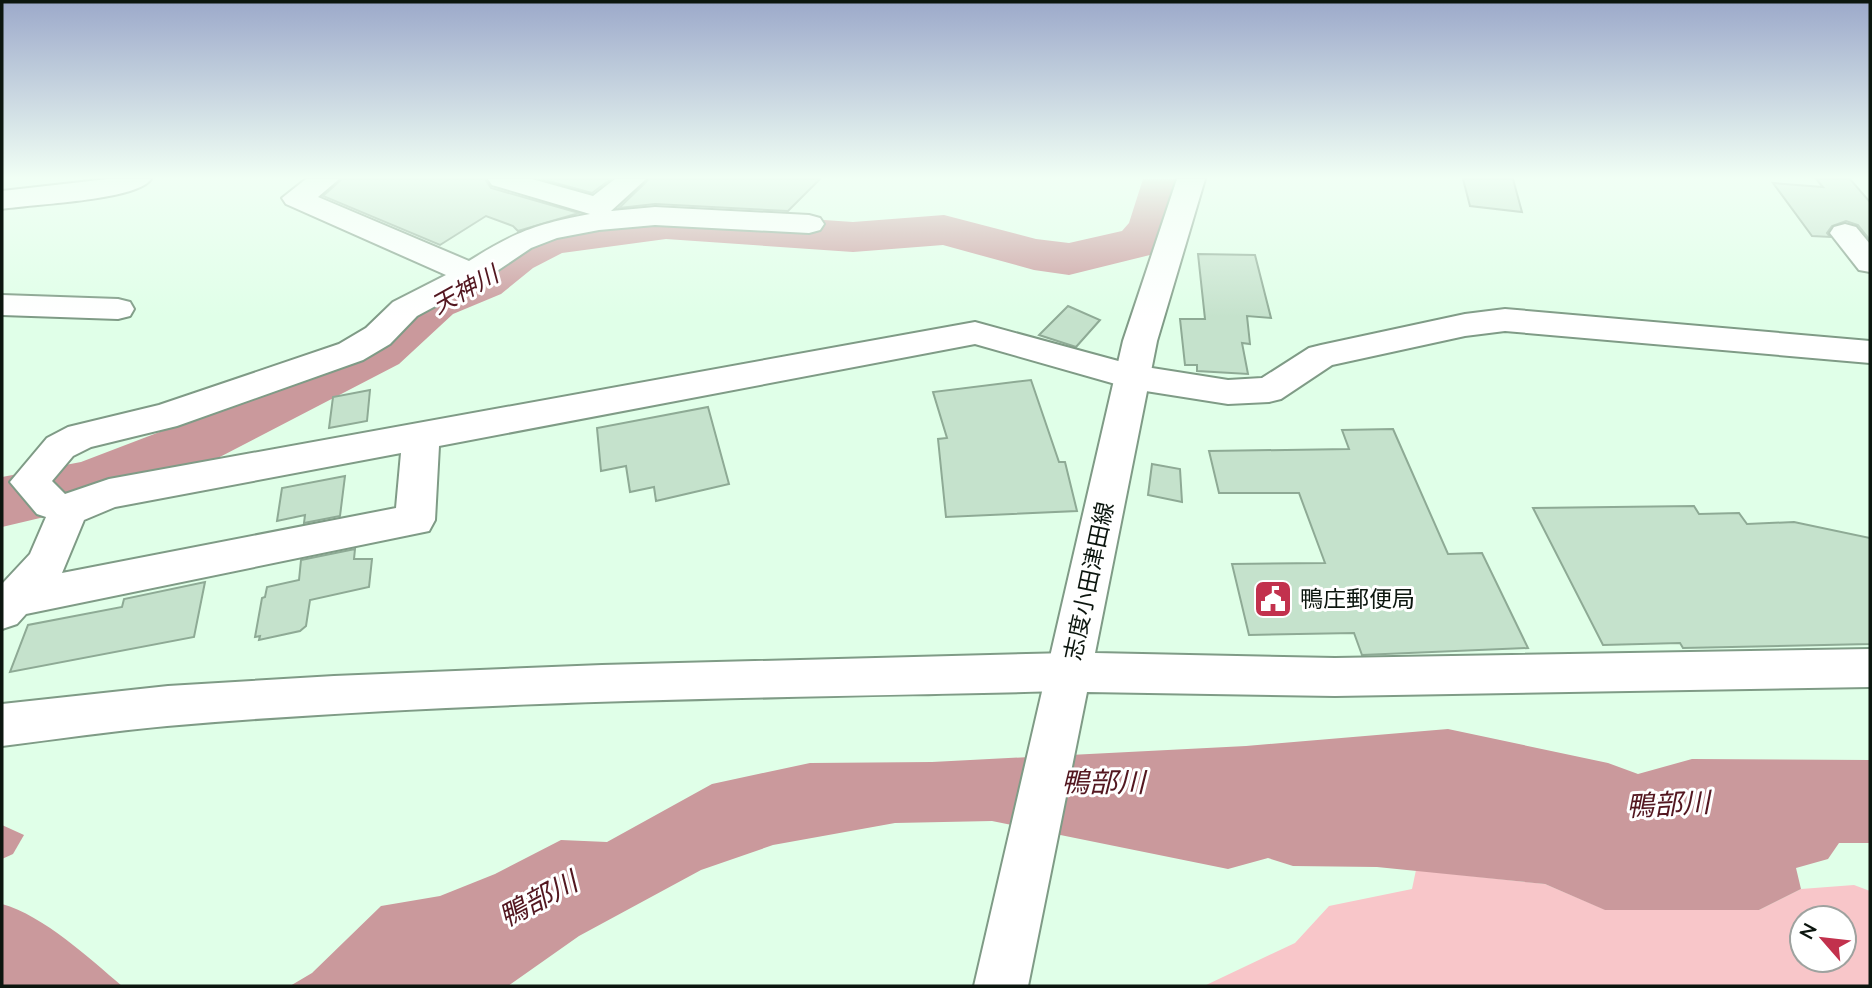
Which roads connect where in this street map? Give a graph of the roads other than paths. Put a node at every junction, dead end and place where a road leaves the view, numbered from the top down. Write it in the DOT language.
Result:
graph roads {
  1 [pos="358,225"];
  2 [pos="566,225"];
  3 [pos="1176,225"];
  4 [pos="1844,233"];
  5 [pos="1870,263"];
  6 [pos="471,274"];
  7 [pos="2,305"];
  8 [pos="118,309"];
  9 [pos="1870,352"];
  10 [pos="1133,377"];
  11 [pos="421,447"];
  12 [pos="56,510"];
  13 [pos="8,606"];
  14 [pos="1870,668"];
  15 [pos="1065,690"];
  16 [pos="2,725"];
  17 [pos="1001,986"];
  1 -- 6 [label="street"];
  2 -- 6 [label="street"];
  3 -- 10 [label="street, 志度小田津田線"];
  4 -- 5 [label="street"];
  6 -- 12 [label="street"];
  7 -- 8 [label="street"];
  9 -- 10 [label="street"];
  10 -- 11 [label="street"];
  10 -- 15 [label="street, 志度小田津田線"];
  11 -- 12 [label="street"];
  11 -- 13 [label="street"];
  12 -- 13 [label="street"];
  14 -- 15 [label="street"];
  15 -- 16 [label="street"];
  15 -- 17 [label="street, 志度小田津田線"];
}
